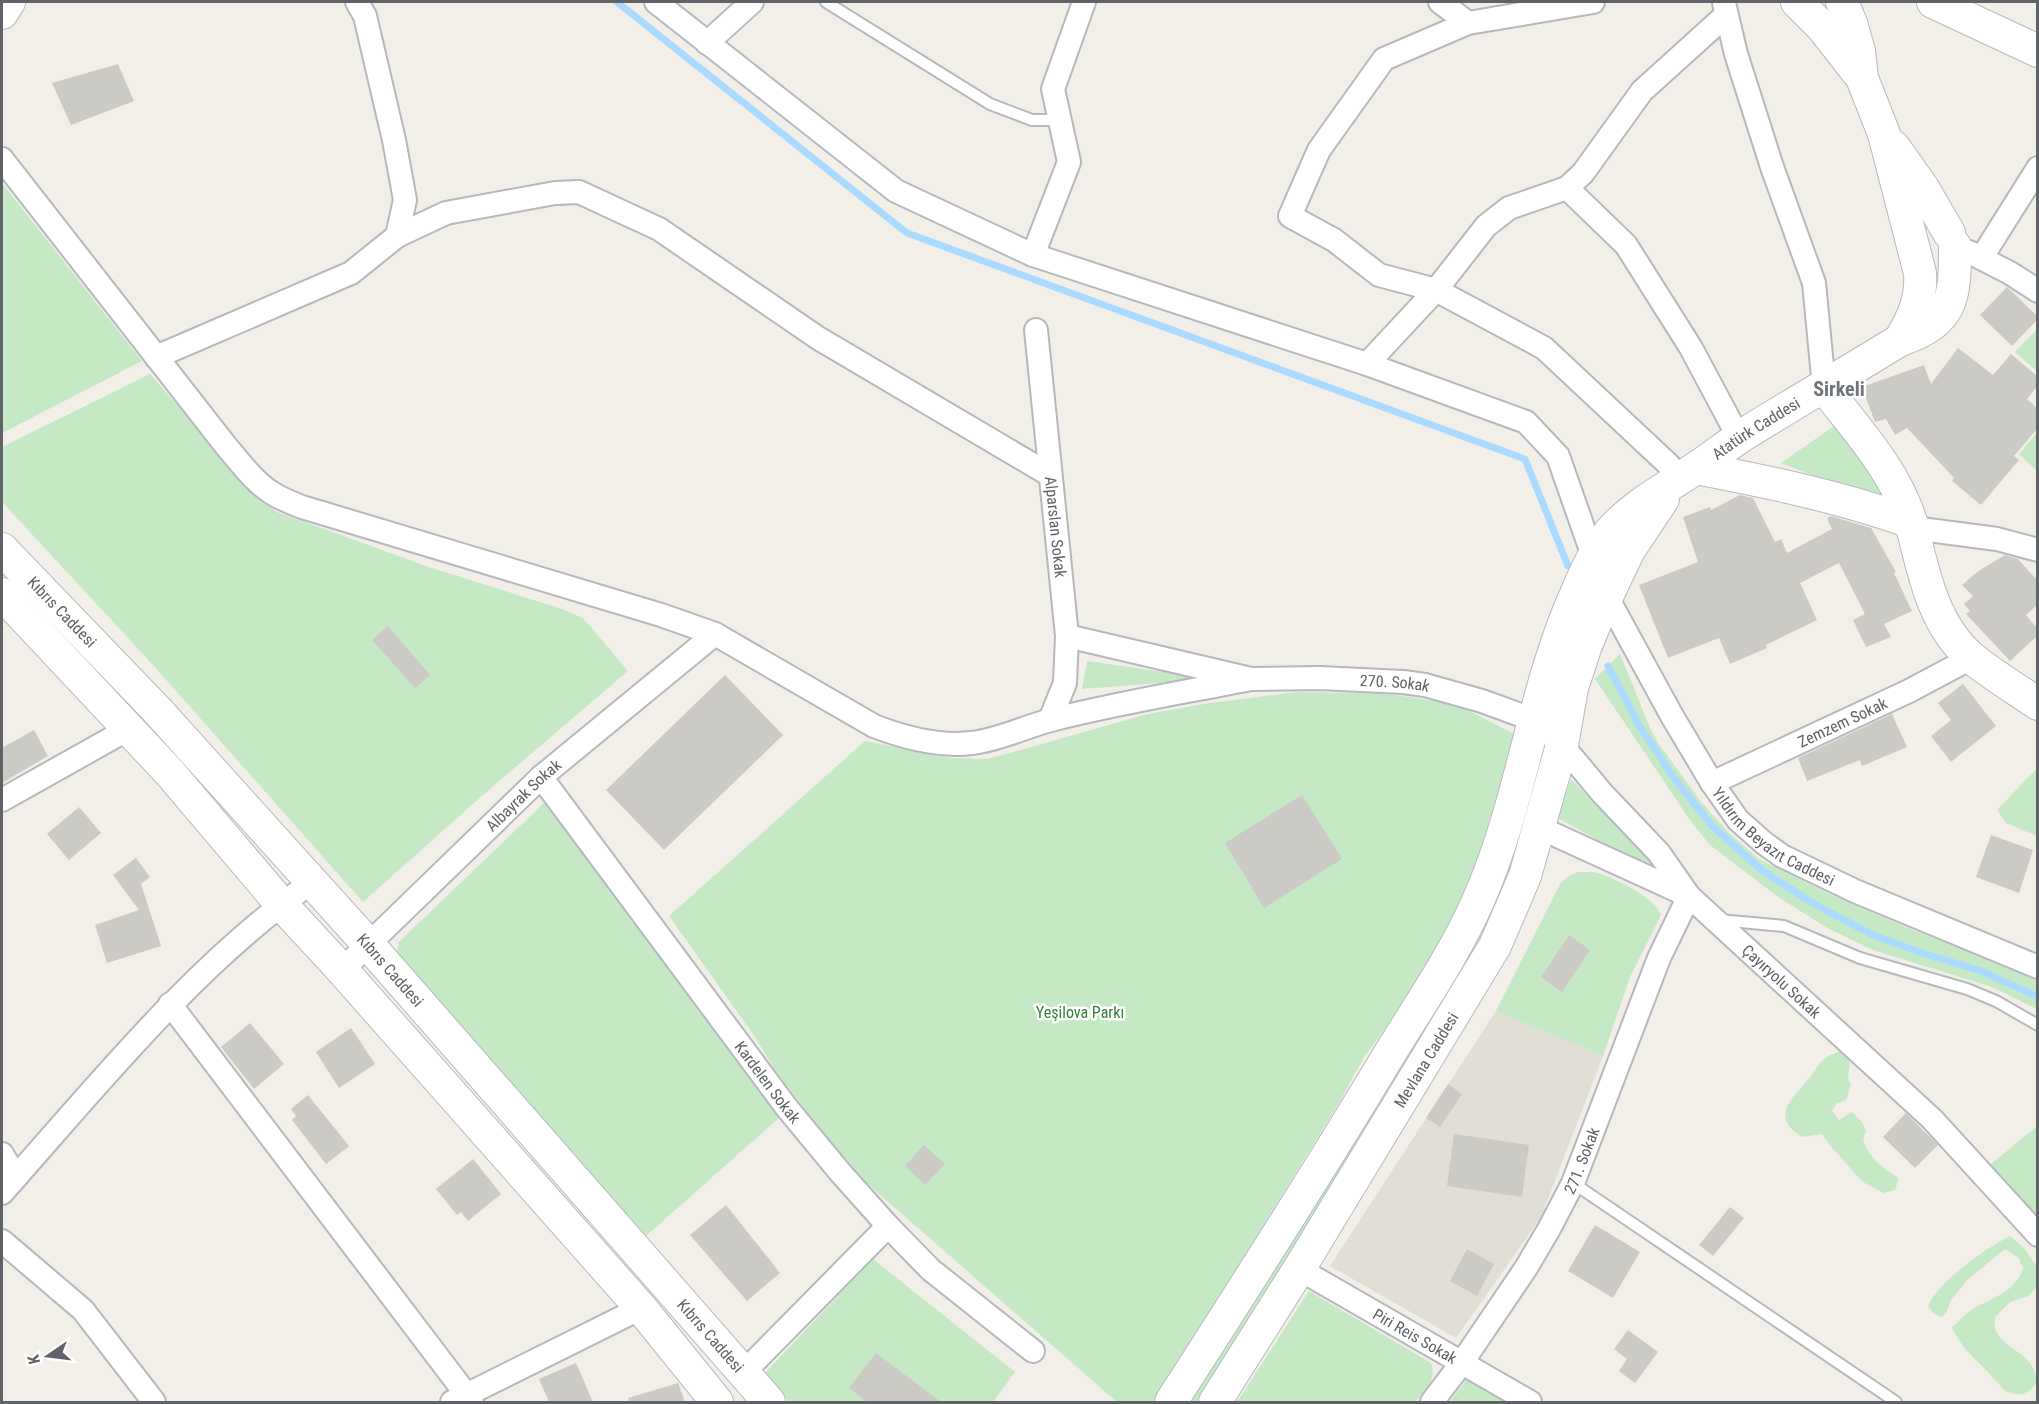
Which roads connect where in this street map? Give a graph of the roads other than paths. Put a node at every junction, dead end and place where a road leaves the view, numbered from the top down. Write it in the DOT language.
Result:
graph roads {
  1 [pos="9,2"];
  2 [pos="357,2"];
  3 [pos="656,2"];
  4 [pos="752,2"];
  5 [pos="826,2"];
  6 [pos="1084,2"];
  7 [pos="1440,2"];
  8 [pos="1593,2"];
  9 [pos="1797,2"];
  10 [pos="1842,2"];
  11 [pos="1934,2"];
  12 [pos="1725,8"];
  13 [pos="2,13"];
  14 [pos="1468,23"];
  15 [pos="707,43"];
  16 [pos="2037,51"];
  17 [pos="1862,78"];
  18 [pos="1060,120"];
  19 [pos="1884,134"];
  20 [pos="2,159"];
  21 [pos="2037,168"];
  22 [pos="1566,188"];
  23 [pos="397,236"];
  24 [pos="1962,245"];
  25 [pos="1914,253"];
  26 [pos="1033,255"];
  27 [pos="1436,290"];
  28 [pos="2037,291"];
  29 [pos="1036,330"];
  30 [pos="1900,340"];
  31 [pos="156,357"];
  32 [pos="1367,364"];
  33 [pos="1824,387"];
  34 [pos="1739,438"];
  35 [pos="1686,474"];
  36 [pos="1050,475"];
  37 [pos="1912,525"];
  38 [pos="2,549"];
  39 [pos="2037,550"];
  40 [pos="1593,556"];
  41 [pos="2,594"];
  42 [pos="1604,603"];
  43 [pos="715,634"];
  44 [pos="1067,636"];
  45 [pos="1971,658"];
  46 [pos="1251,679"];
  47 [pos="2037,704"];
  48 [pos="1050,720"];
  49 [pos="1534,720"];
  50 [pos="130,728"];
  51 [pos="1562,745"];
  52 [pos="541,777"];
  53 [pos="1712,783"];
  54 [pos="2,800"];
  55 [pos="1538,827"];
  56 [pos="312,882"];
  57 [pos="1689,896"];
  58 [pos="281,904"];
  59 [pos="1715,920"];
  60 [pos="368,944"];
  61 [pos="2037,967"];
  62 [pos="342,970"];
  63 [pos="170,1004"];
  64 [pos="2037,1025"];
  65 [pos="2,1154"];
  66 [pos="1574,1183"];
  67 [pos="9,1185"];
  68 [pos="888,1226"];
  69 [pos="2037,1235"];
  70 [pos="2,1241"];
  71 [pos="1299,1269"];
  72 [pos="641,1308"];
  73 [pos="1033,1351"];
  74 [pos="1461,1364"];
  75 [pos="742,1374"];
  76 [pos="463,1400"];
  77 [pos="154,1402"];
  78 [pos="717,1402"];
  79 [pos="769,1402"];
  80 [pos="1171,1402"];
  81 [pos="1215,1402"];
  82 [pos="1432,1402"];
  83 [pos="1530,1402"];
  84 [pos="1896,1402"];
  1 -- 13 [label="street"];
  2 -- 23 [label="street"];
  3 -- 15 [label="street"];
  4 -- 15 [label="street"];
  5 -- 18 [label="lane"];
  6 -- 18 [label="street"];
  7 -- 14 [label="street"];
  8 -- 14 [label="street"];
  9 -- 17 [label="street"];
  10 -- 17 [label="street"];
  11 -- 16 [label="street"];
  12 -- 22 [label="street"];
  12 -- 33 [label="street"];
  14 -- 27 [label="street"];
  15 -- 26 [label="street"];
  17 -- 19 [label="street, Atatürk Caddesi"];
  18 -- 26 [label="street"];
  19 -- 24 [label="street, Atatürk Caddesi"];
  19 -- 25 [label="street, Atatürk Caddesi"];
  20 -- 31 [label="street"];
  21 -- 24 [label="street"];
  22 -- 27 [label="street"];
  22 -- 34 [label="street"];
  23 -- 31 [label="street"];
  23 -- 36 [label="street"];
  24 -- 25 [label="street"];
  24 -- 28 [label="street"];
  24 -- 30 [label="street, Atatürk Caddesi"];
  25 -- 30 [label="street, Atatürk Caddesi"];
  26 -- 32 [label="street"];
  27 -- 32 [label="street"];
  27 -- 35 [label="street"];
  29 -- 36 [label="street, Alparslan Sokak"];
  30 -- 33 [label="street, Atatürk Caddesi"];
  31 -- 43 [label="street"];
  32 -- 40 [label="street"];
  33 -- 34 [label="street, Atatürk Caddesi"];
  33 -- 37 [label="street"];
  34 -- 35 [label="street, Atatürk Caddesi"];
  35 -- 37 [label="street"];
  35 -- 40 [label="street, Atatürk Caddesi"];
  35 -- 42 [label="street"];
  36 -- 44 [label="street, Alparslan Sokak"];
  37 -- 39 [label="street"];
  37 -- 45 [label="street"];
  38 -- 56 [label="street, Kıbrıs Caddesi"];
  40 -- 49 [label="street, Atatürk Caddesi"];
  41 -- 50 [label="street"];
  42 -- 51 [label="street, Mevlana Caddesi"];
  42 -- 53 [label="street, Yıldırım Beyazıt Caddesi"];
  43 -- 48 [label="street"];
  43 -- 52 [label="street, Albayrak Sokak"];
  44 -- 46 [label="street"];
  44 -- 48 [label="street, Alparslan Sokak"];
  45 -- 47 [label="street"];
  45 -- 53 [label="street, Zemzem Sokak"];
  46 -- 48 [label="street"];
  46 -- 49 [label="street, 270. Sokak"];
  49 -- 51 [label="street, Çayıryolu Sokak"];
  49 -- 80 [label="street, Atatürk Caddesi"];
  50 -- 54 [label="street"];
  50 -- 58 [label="street"];
  51 -- 55 [label="street, Mevlana Caddesi"];
  51 -- 57 [label="street, Çayıryolu Sokak"];
  52 -- 60 [label="street, Albayrak Sokak"];
  52 -- 68 [label="street, Kardelen Sokak"];
  53 -- 61 [label="street, Yıldırım Beyazıt Caddesi"];
  55 -- 57 [label="street"];
  55 -- 71 [label="street, Mevlana Caddesi"];
  56 -- 58 [label="street"];
  56 -- 60 [label="street, Kıbrıs Caddesi"];
  57 -- 59 [label="street, Çayıryolu Sokak"];
  57 -- 66 [label="street, 271. Sokak"];
  58 -- 62 [label="street"];
  58 -- 63 [label="street"];
  59 -- 64 [label="lane"];
  59 -- 69 [label="street, Çayıryolu Sokak"];
  60 -- 62 [label="street, Albayrak Sokak"];
  60 -- 75 [label="street, Kıbrıs Caddesi"];
  62 -- 72 [label="street"];
  63 -- 67 [label="street"];
  63 -- 76 [label="street"];
  65 -- 67 [label="street"];
  66 -- 74 [label="street, 271. Sokak"];
  66 -- 84 [label="lane"];
  68 -- 73 [label="street, Kardelen Sokak"];
  68 -- 75 [label="street"];
  70 -- 77 [label="street"];
  71 -- 74 [label="street, Piri Reis Sokak"];
  71 -- 81 [label="street, Mevlana Caddesi"];
  72 -- 76 [label="street"];
  72 -- 78 [label="street"];
  74 -- 82 [label="street, 271. Sokak"];
  74 -- 83 [label="street, Piri Reis Sokak"];
  75 -- 79 [label="street, Kıbrıs Caddesi"];
}
